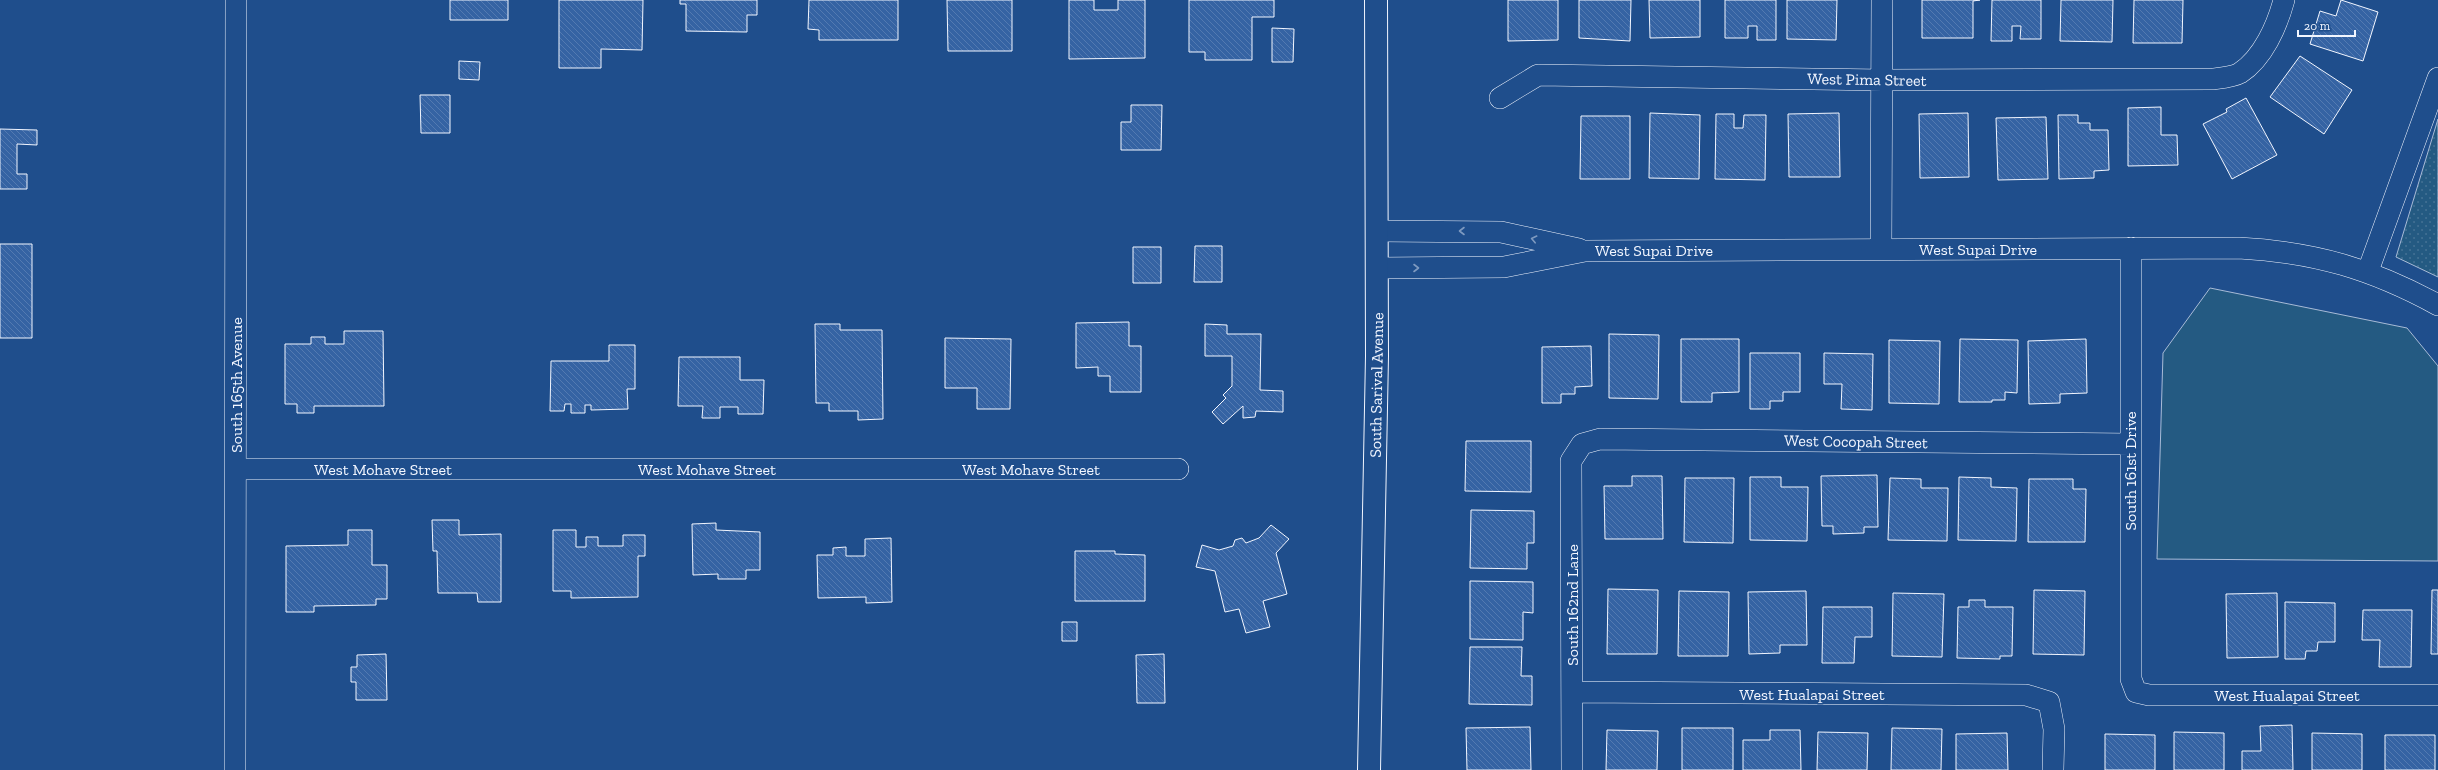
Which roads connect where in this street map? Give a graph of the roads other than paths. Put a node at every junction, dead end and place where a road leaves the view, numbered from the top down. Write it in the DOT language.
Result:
graph roads {
  1 [pos="236,0"];
  2 [pos="1376,0"];
  3 [pos="1882,0"];
  4 [pos="2284,0"];
  5 [pos="2438,78"];
  6 [pos="1882,80"];
  7 [pos="1500,98"];
  8 [pos="1378,231"];
  9 [pos="2131,248"];
  10 [pos="1882,249"];
  11 [pos="1585,251"];
  12 [pos="1377,268"];
  13 [pos="2368,271"];
  14 [pos="2438,305"];
  15 [pos="1582,444"];
  16 [pos="2130,444"];
  17 [pos="236,469"];
  18 [pos="1178,469"];
  19 [pos="1573,692"];
  20 [pos="2136,692"];
  21 [pos="2438,695"];
  22 [pos="235,770"];
  23 [pos="1369,770"];
  24 [pos="1572,770"];
  25 [pos="2054,770"];
  1 -- 17 [label="street, South 165th Avenue"];
  2 -- 8 [label="main road, South Sarival Avenue"];
  3 -- 6 [label="street"];
  4 -- 6 [label="street, West Pima Street"];
  5 -- 13 [label="street"];
  6 -- 7 [label="street, West Pima Street"];
  6 -- 10 [label="street"];
  11 -- 8 [label="street, West Supai Drive, one-way"];
  8 -- 12 [label="main road, South Sarival Avenue"];
  9 -- 10 [label="street, West Supai Drive"];
  9 -- 13 [label="street, West Supai Drive"];
  9 -- 16 [label="street, South 161st Drive"];
  10 -- 11 [label="street, West Supai Drive"];
  12 -- 11 [label="street, West Supai Drive, one-way"];
  12 -- 23 [label="main road, South Sarival Avenue"];
  13 -- 14 [label="street, West Supai Drive"];
  15 -- 16 [label="street, West Cocopah Street"];
  15 -- 19 [label="street, South 162nd Lane"];
  16 -- 20 [label="street, South 161st Drive"];
  17 -- 18 [label="street, West Mohave Street"];
  17 -- 22 [label="street, South 165th Avenue"];
  19 -- 24 [label="street, South 162nd Lane"];
  19 -- 25 [label="street, West Hualapai Street"];
  20 -- 21 [label="street, West Hualapai Street"];
}
